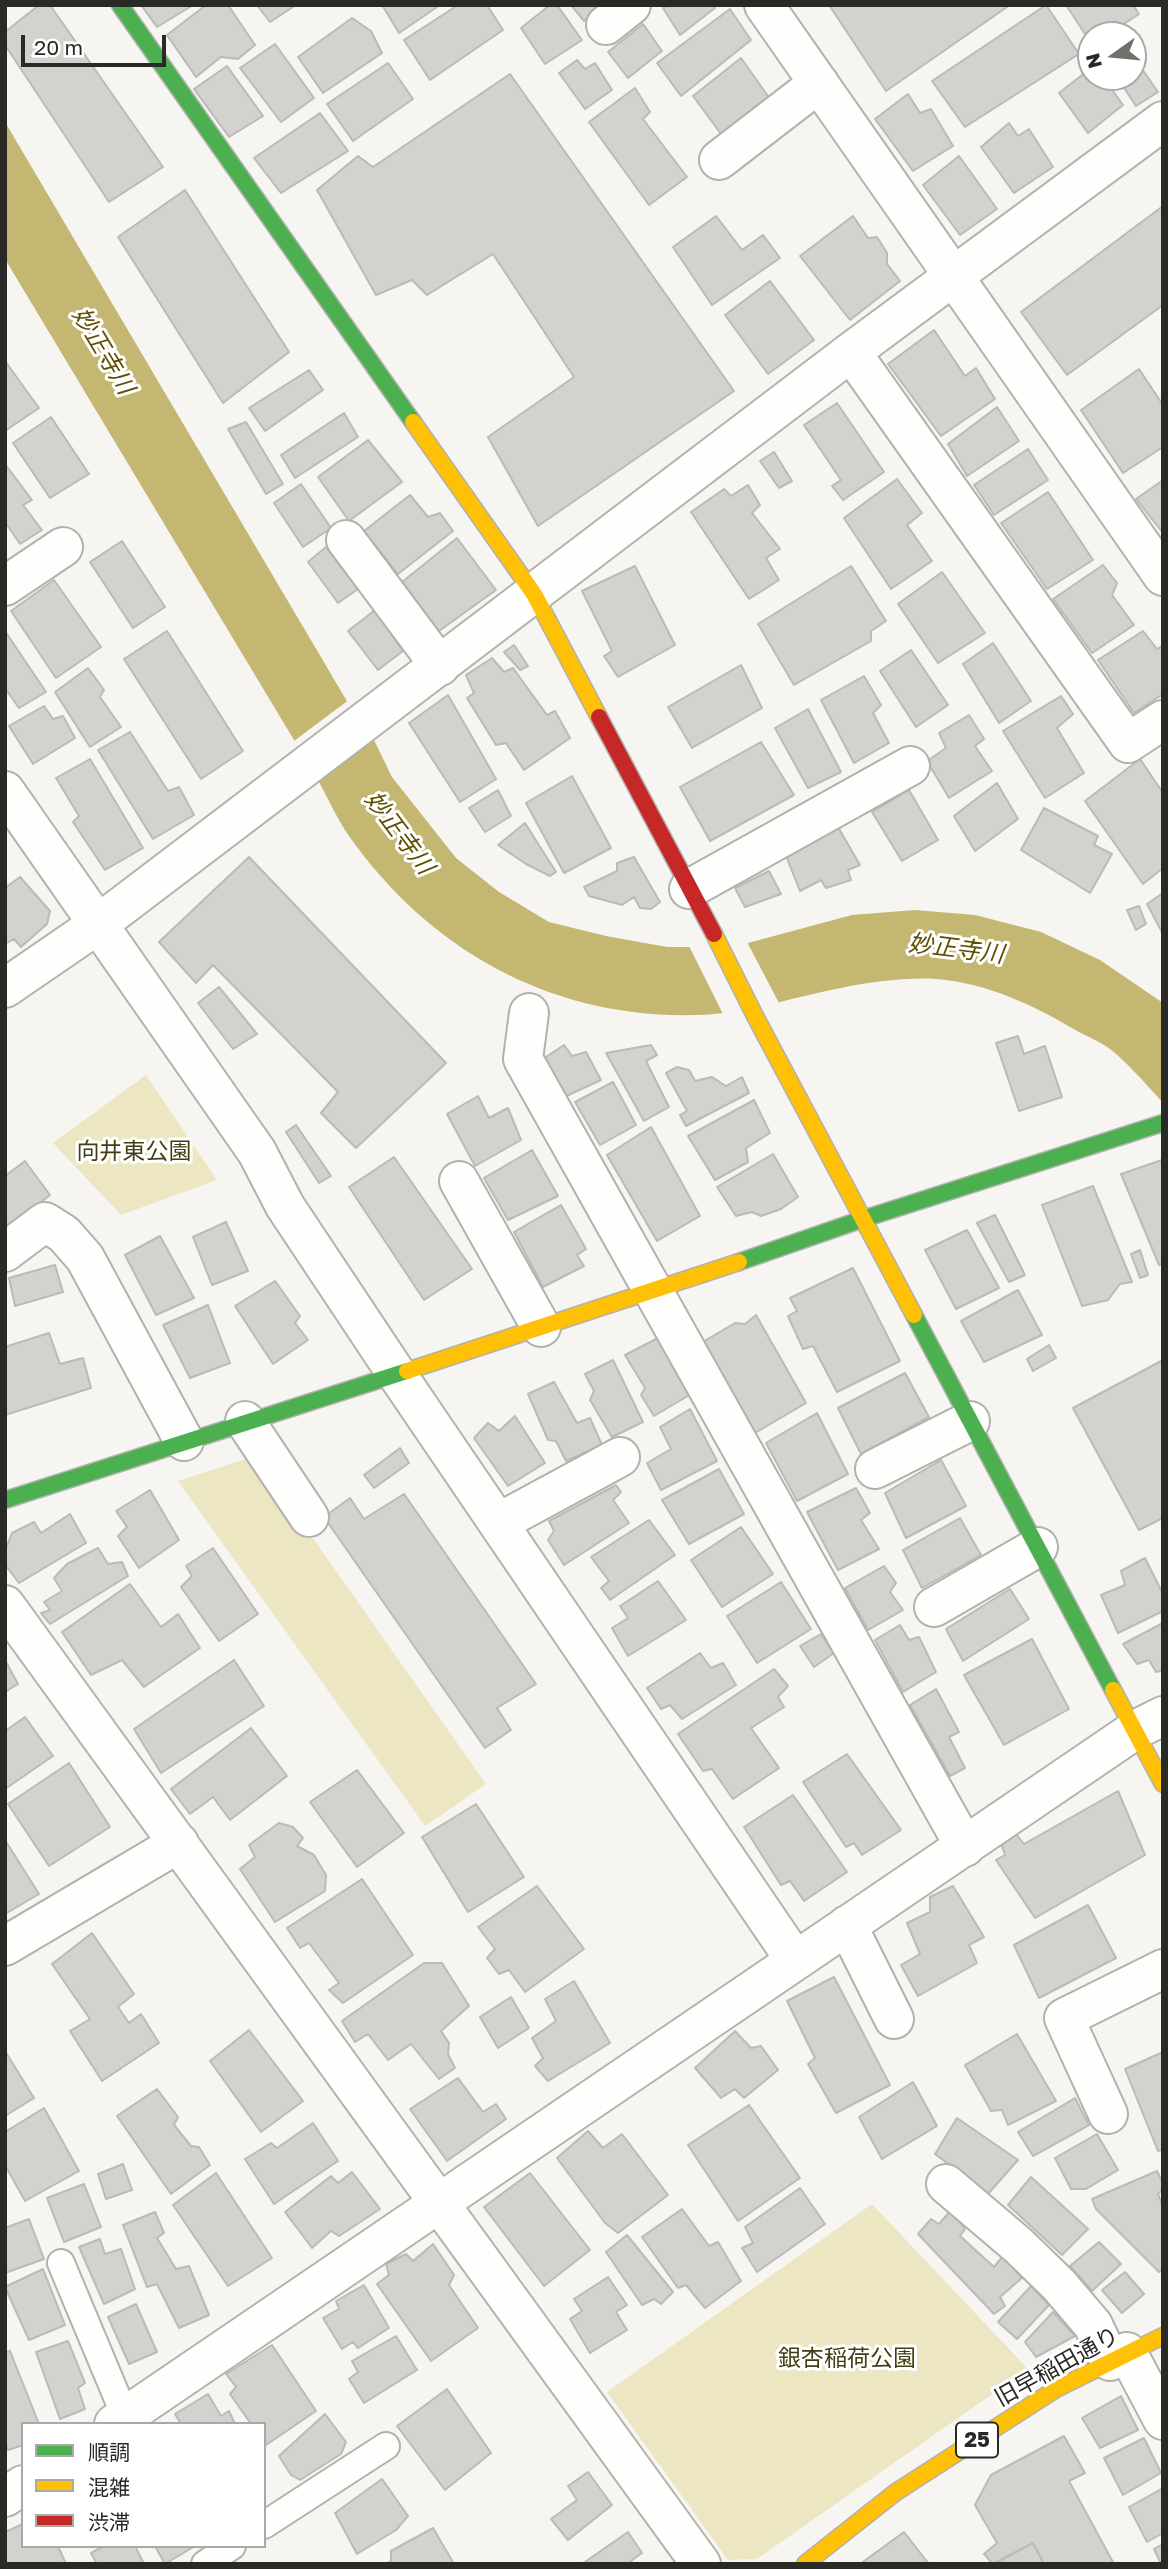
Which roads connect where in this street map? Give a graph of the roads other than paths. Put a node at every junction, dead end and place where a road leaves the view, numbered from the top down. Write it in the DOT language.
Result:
graph roads {
  1 [pos="120,5"];
  2 [pos="764,5"];
  3 [pos="819,83"];
  4 [pos="1163,121"];
  5 [pos="719,160"];
  6 [pos="952,276"];
  7 [pos="851,352"];
  8 [pos="346,540"];
  9 [pos="63,547"];
  10 [pos="1163,576"];
  11 [pos="5,586"];
  12 [pos="534,594"];
  13 [pos="440,666"];
  14 [pos="1163,720"];
  15 [pos="910,765"];
  16 [pos="5,791"];
  17 [pos="689,889"];
  18 [pos="97,925"];
  19 [pos="5,988"];
  20 [pos="528,1013"];
  21 [pos="1163,1123"];
  22 [pos="459,1181"];
  23 [pos="863,1219"];
  24 [pos="5,1252"];
  25 [pos="651,1292"];
  26 [pos="541,1327"];
  27 [pos="396,1373"];
  28 [pos="970,1420"];
  29 [pos="246,1421"];
  30 [pos="184,1441"];
  31 [pos="620,1457"];
  32 [pos="875,1469"];
  33 [pos="5,1500"];
  34 [pos="309,1517"];
  35 [pos="498,1523"];
  36 [pos="1038,1547"];
  37 [pos="5,1605"];
  38 [pos="934,1608"];
  39 [pos="1149,1723"];
  40 [pos="1163,1784"];
  41 [pos="179,1843"];
  42 [pos="965,1847"];
  43 [pos="847,1925"];
  44 [pos="5,1946"];
  45 [pos="796,1960"];
  46 [pos="1163,1969"];
  47 [pos="894,2019"];
  48 [pos="1108,2114"];
  49 [pos="946,2184"];
  50 [pos="440,2204"];
  51 [pos="61,2263"];
  52 [pos="1163,2336"];
  53 [pos="1119,2356"];
  54 [pos="119,2420"];
  55 [pos="1163,2420"];
  56 [pos="386,2446"];
  57 [pos="21,2486"];
  58 [pos="5,2497"];
  59 [pos="266,2524"];
  60 [pos="229,2548"];
  61 [pos="205,2564"];
  62 [pos="701,2564"];
  63 [pos="805,2564"];
  1 -- 12 [label="street"];
  2 -- 3 [label="street"];
  3 -- 5 [label="street"];
  3 -- 6 [label="street"];
  4 -- 6 [label="street"];
  6 -- 7 [label="street"];
  6 -- 10 [label="street"];
  7 -- 12 [label="street"];
  7 -- 14 [label="street"];
  8 -- 13 [label="street"];
  9 -- 11 [label="street"];
  12 -- 13 [label="street"];
  12 -- 17 [label="street"];
  13 -- 18 [label="street"];
  15 -- 17 [label="street"];
  16 -- 18 [label="street"];
  17 -- 23 [label="street"];
  18 -- 19 [label="street"];
  18 -- 27 [label="street"];
  20 -- 25 [label="street"];
  21 -- 23 [label="street"];
  22 -- 26 [label="street"];
  23 -- 25 [label="street"];
  23 -- 28 [label="street"];
  24 -- 30 [label="street"];
  25 -- 26 [label="street"];
  25 -- 42 [label="street"];
  26 -- 27 [label="street"];
  27 -- 29 [label="street"];
  27 -- 35 [label="street"];
  28 -- 32 [label="street"];
  28 -- 36 [label="street"];
  29 -- 30 [label="street"];
  29 -- 34 [label="street"];
  30 -- 33 [label="street"];
  31 -- 35 [label="street"];
  35 -- 45 [label="street"];
  36 -- 38 [label="street"];
  36 -- 39 [label="street"];
  37 -- 41 [label="street"];
  39 -- 40 [label="street"];
  39 -- 42 [label="street"];
  41 -- 44 [label="street"];
  41 -- 50 [label="street"];
  42 -- 43 [label="street"];
  43 -- 45 [label="street"];
  43 -- 47 [label="street"];
  45 -- 50 [label="street"];
  46 -- 48 [label="street"];
  49 -- 53 [label="street"];
  50 -- 54 [label="street"];
  50 -- 62 [label="street"];
  51 -- 54 [label="lane"];
  52 -- 53 [label="street, 旧早稲田通り / 25"];
  53 -- 55 [label="street"];
  53 -- 63 [label="street, 旧早稲田通り / 25"];
  56 -- 59 [label="lane"];
  57 -- 58 [label="street"];
  60 -- 61 [label="lane"];
}
